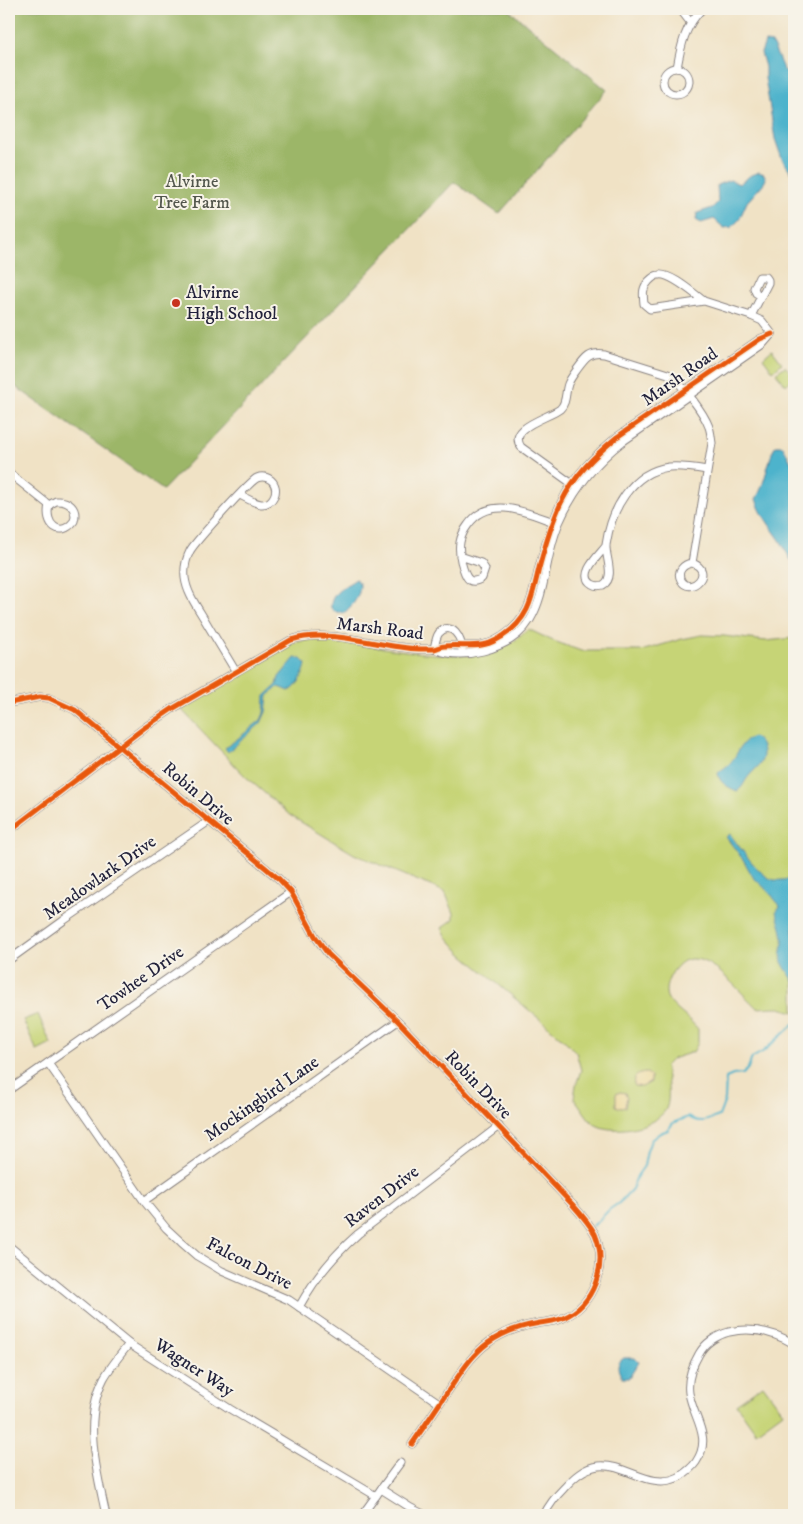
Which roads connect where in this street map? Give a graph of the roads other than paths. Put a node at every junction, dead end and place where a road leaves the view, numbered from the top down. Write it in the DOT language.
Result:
graph roads {
  1 [pos="680,9"];
  2 [pos="702,9"];
  3 [pos="690,22"];
  4 [pos="677,68"];
  5 [pos="761,296"];
  6 [pos="704,301"];
  7 [pos="751,316"];
  8 [pos="687,393"];
  9 [pos="707,470"];
  10 [pos="9,473"];
  11 [pos="575,486"];
  12 [pos="240,495"];
  13 [pos="49,505"];
  14 [pos="556,523"];
  15 [pos="606,546"];
  16 [pos="460,556"];
  17 [pos="692,563"];
  18 [pos="434,649"];
  19 [pos="462,650"];
  20 [pos="236,672"];
  21 [pos="9,703"];
  22 [pos="120,747"];
  23 [pos="209,820"];
  24 [pos="9,831"];
  25 [pos="291,892"];
  26 [pos="9,960"];
  27 [pos="398,1020"];
  28 [pos="48,1063"];
  29 [pos="9,1090"];
  30 [pos="499,1126"];
  31 [pos="144,1201"];
  32 [pos="9,1246"];
  33 [pos="299,1307"];
  34 [pos="129,1344"];
  35 [pos="794,1344"];
  36 [pos="440,1404"];
  37 [pos="412,1444"];
  38 [pos="400,1463"];
  39 [pos="381,1489"];
  40 [pos="376,1496"];
  41 [pos="106,1515"];
  42 [pos="362,1515"];
  43 [pos="425,1515"];
  44 [pos="544,1515"];
  1 -- 3 [label="street"];
  2 -- 3 [label="street"];
  3 -- 4 [label="street"];
  5 -- 7 [label="street"];
  6 -- 6 [label="street"];
  6 -- 7 [label="street"];
  7 -- 8 [label="street, Marsh Road"];
  8 -- 9 [label="street"];
  8 -- 11 [label="street, Marsh Road"];
  8 -- 11 [label="street"];
  9 -- 15 [label="street"];
  9 -- 17 [label="street"];
  10 -- 13 [label="street"];
  11 -- 14 [label="street, Marsh Road"];
  12 -- 12 [label="street"];
  12 -- 20 [label="street"];
  13 -- 13 [label="street"];
  14 -- 16 [label="street"];
  14 -- 19 [label="street, Marsh Road"];
  15 -- 15 [label="street"];
  18 -- 19 [label="street, Marsh Road"];
  18 -- 19 [label="street"];
  18 -- 20 [label="street, Marsh Road"];
  20 -- 22 [label="street, Marsh Road"];
  21 -- 22 [label="street, Robin Drive"];
  22 -- 23 [label="street, Robin Drive"];
  22 -- 24 [label="street, Marsh Road"];
  23 -- 25 [label="street, Robin Drive"];
  23 -- 26 [label="street, Meadowlark Drive"];
  25 -- 27 [label="street, Robin Drive"];
  25 -- 28 [label="street, Towhee Drive"];
  27 -- 30 [label="street, Robin Drive"];
  27 -- 31 [label="street, Mockingbird Lane"];
  28 -- 29 [label="street, Towhee Drive"];
  28 -- 31 [label="street, Falcon Drive"];
  30 -- 33 [label="street, Raven Drive"];
  30 -- 36 [label="street, Robin Drive"];
  31 -- 33 [label="street, Falcon Drive"];
  32 -- 34 [label="street, Wagner Way"];
  33 -- 36 [label="street, Falcon Drive"];
  34 -- 40 [label="street, Wagner Way"];
  34 -- 41 [label="street"];
  35 -- 44 [label="street"];
  36 -- 37 [label="street, Robin Drive"];
  38 -- 39 [label="street"];
  39 -- 40 [label="street"];
  39 -- 43 [label="street"];
  40 -- 42 [label="street"];
}
